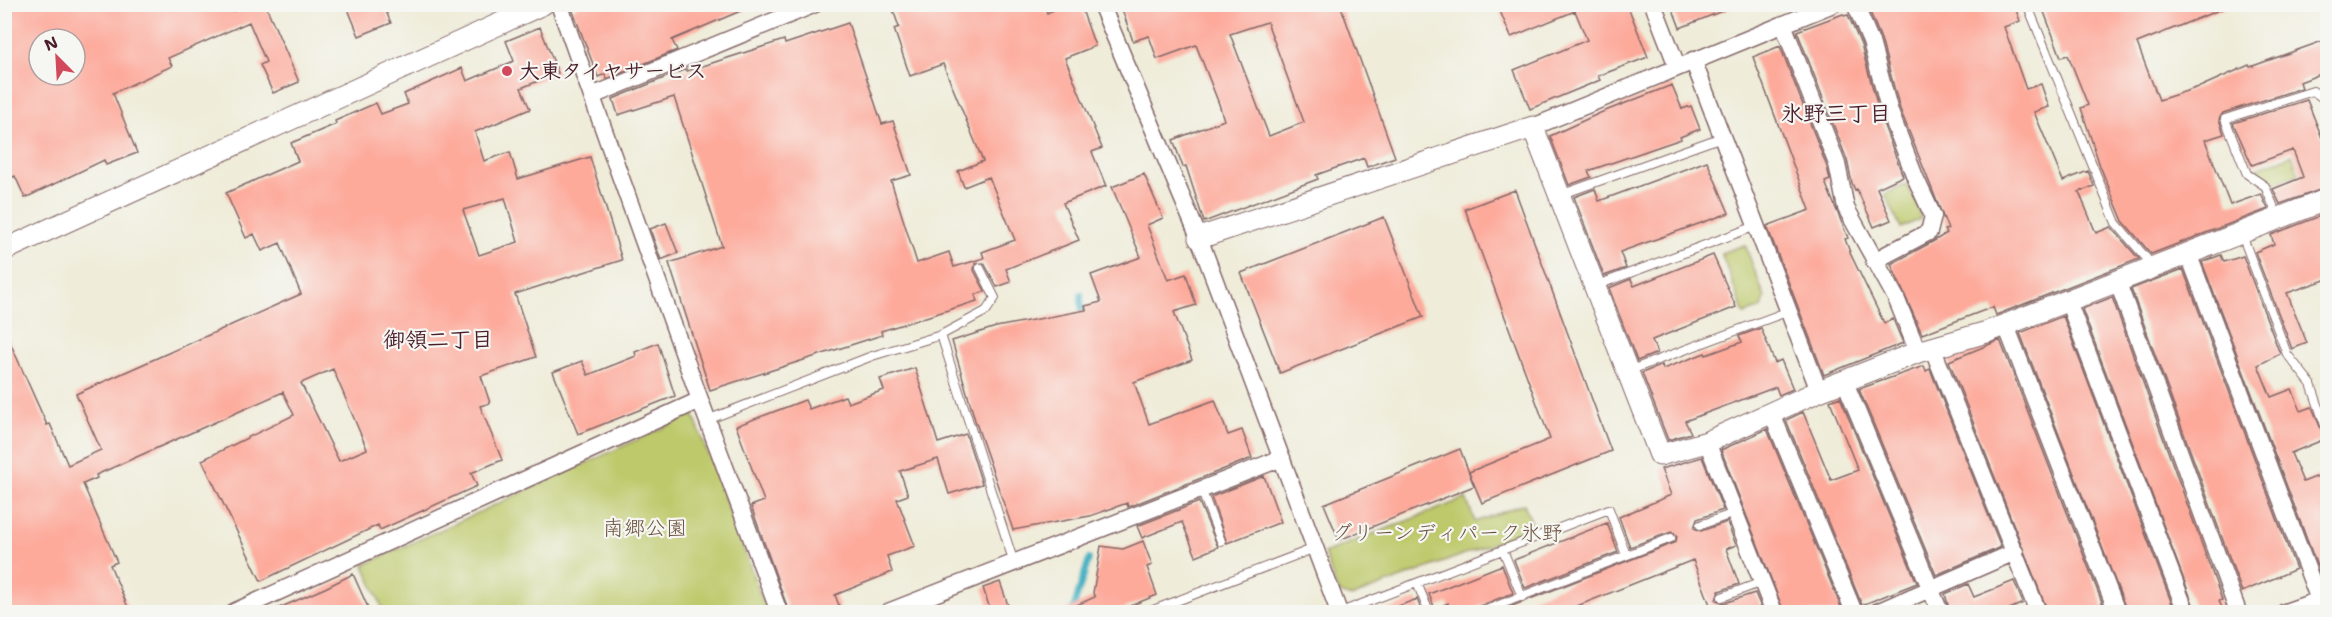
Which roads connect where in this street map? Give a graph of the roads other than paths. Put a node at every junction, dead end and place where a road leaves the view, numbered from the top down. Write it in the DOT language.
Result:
graph roads {
  1 [pos="543,4"];
  2 [pos="559,4"];
  3 [pos="815,4"];
  4 [pos="1101,4"];
  5 [pos="1653,4"];
  6 [pos="1833,4"];
  7 [pos="1855,4"];
  8 [pos="2027,4"];
  9 [pos="1783,24"];
  10 [pos="1693,60"];
  11 [pos="1677,66"];
  12 [pos="592,96"];
  13 [pos="2328,102"];
  14 [pos="1533,127"];
  15 [pos="1722,137"];
  16 [pos="1559,195"];
  17 [pos="2328,199"];
  18 [pos="2278,217"];
  19 [pos="1756,226"];
  20 [pos="2241,232"];
  21 [pos="1199,238"];
  22 [pos="4,250"];
  23 [pos="2188,253"];
  24 [pos="1874,261"];
  25 [pos="2154,267"];
  26 [pos="980,268"];
  27 [pos="2118,283"];
  28 [pos="1595,286"];
  29 [pos="2068,301"];
  30 [pos="1789,311"];
  31 [pos="2005,323"];
  32 [pos="941,335"];
  33 [pos="1925,350"];
  34 [pos="1628,371"];
  35 [pos="1845,382"];
  36 [pos="1819,391"];
  37 [pos="700,400"];
  38 [pos="1772,414"];
  39 [pos="707,420"];
  40 [pos="2328,434"];
  41 [pos="1707,442"];
  42 [pos="1282,458"];
  43 [pos="1201,489"];
  44 [pos="1735,513"];
  45 [pos="1700,525"];
  46 [pos="1671,538"];
  47 [pos="1221,541"];
  48 [pos="1315,548"];
  49 [pos="1503,550"];
  50 [pos="2015,552"];
  51 [pos="1626,555"];
  52 [pos="1014,562"];
  53 [pos="1762,582"];
  54 [pos="1418,583"];
  55 [pos="1930,589"];
  56 [pos="1522,597"];
  57 [pos="1722,597"];
  58 [pos="2323,599"];
  59 [pos="239,611"];
  60 [pos="779,612"];
  61 [pos="888,612"];
  62 [pos="1148,612"];
  63 [pos="1340,612"];
  64 [pos="1429,612"];
  65 [pos="1481,612"];
  66 [pos="1774,612"];
  67 [pos="1854,612"];
  68 [pos="1877,612"];
  69 [pos="1940,612"];
  70 [pos="2038,612"];
  71 [pos="2117,612"];
  72 [pos="2186,612"];
  73 [pos="2238,612"];
  74 [pos="2285,612"];
  1 -- 22 [label="street"];
  2 -- 12 [label="street"];
  3 -- 12 [label="street"];
  4 -- 21 [label="street"];
  5 -- 11 [label="street"];
  6 -- 9 [label="street"];
  7 -- 24 [label="street"];
  8 -- 25 [label="lane"];
  9 -- 10 [label="street"];
  9 -- 24 [label="street"];
  10 -- 11 [label="street"];
  10 -- 15 [label="street"];
  11 -- 14 [label="street"];
  12 -- 37 [label="street"];
  13 -- 18 [label="lane"];
  14 -- 16 [label="street"];
  14 -- 21 [label="street"];
  15 -- 16 [label="lane"];
  15 -- 19 [label="street"];
  16 -- 28 [label="street"];
  17 -- 18 [label="street"];
  18 -- 20 [label="street"];
  19 -- 28 [label="lane"];
  19 -- 30 [label="street"];
  20 -- 23 [label="street"];
  20 -- 40 [label="lane"];
  21 -- 42 [label="street"];
  23 -- 25 [label="street"];
  23 -- 58 [label="street"];
  24 -- 33 [label="street"];
  25 -- 27 [label="street"];
  26 -- 32 [label="lane"];
  27 -- 29 [label="street"];
  27 -- 73 [label="street"];
  28 -- 34 [label="street"];
  29 -- 31 [label="street"];
  29 -- 72 [label="street"];
  30 -- 34 [label="lane"];
  30 -- 36 [label="street"];
  31 -- 33 [label="street"];
  31 -- 71 [label="street"];
  32 -- 39 [label="lane"];
  32 -- 52 [label="lane"];
  33 -- 35 [label="street"];
  33 -- 50 [label="street"];
  34 -- 41 [label="street"];
  35 -- 36 [label="street"];
  35 -- 55 [label="street"];
  36 -- 38 [label="street"];
  37 -- 39 [label="street"];
  37 -- 59 [label="street"];
  38 -- 41 [label="street"];
  38 -- 67 [label="street"];
  39 -- 60 [label="street"];
  41 -- 44 [label="street"];
  42 -- 43 [label="street"];
  42 -- 48 [label="street"];
  43 -- 47 [label="lane"];
  43 -- 52 [label="street"];
  44 -- 45 [label="lane"];
  44 -- 53 [label="street"];
  46 -- 51 [label="lane"];
  48 -- 62 [label="lane"];
  48 -- 63 [label="street"];
  49 -- 51 [label="lane"];
  49 -- 54 [label="lane"];
  49 -- 56 [label="lane"];
  50 -- 55 [label="street"];
  50 -- 70 [label="street"];
  51 -- 56 [label="lane"];
  52 -- 61 [label="street"];
  53 -- 57 [label="lane"];
  53 -- 66 [label="street"];
  54 -- 63 [label="lane"];
  54 -- 64 [label="lane"];
  55 -- 68 [label="street"];
  55 -- 69 [label="street"];
  56 -- 65 [label="lane"];
  58 -- 74 [label="street"];
}
